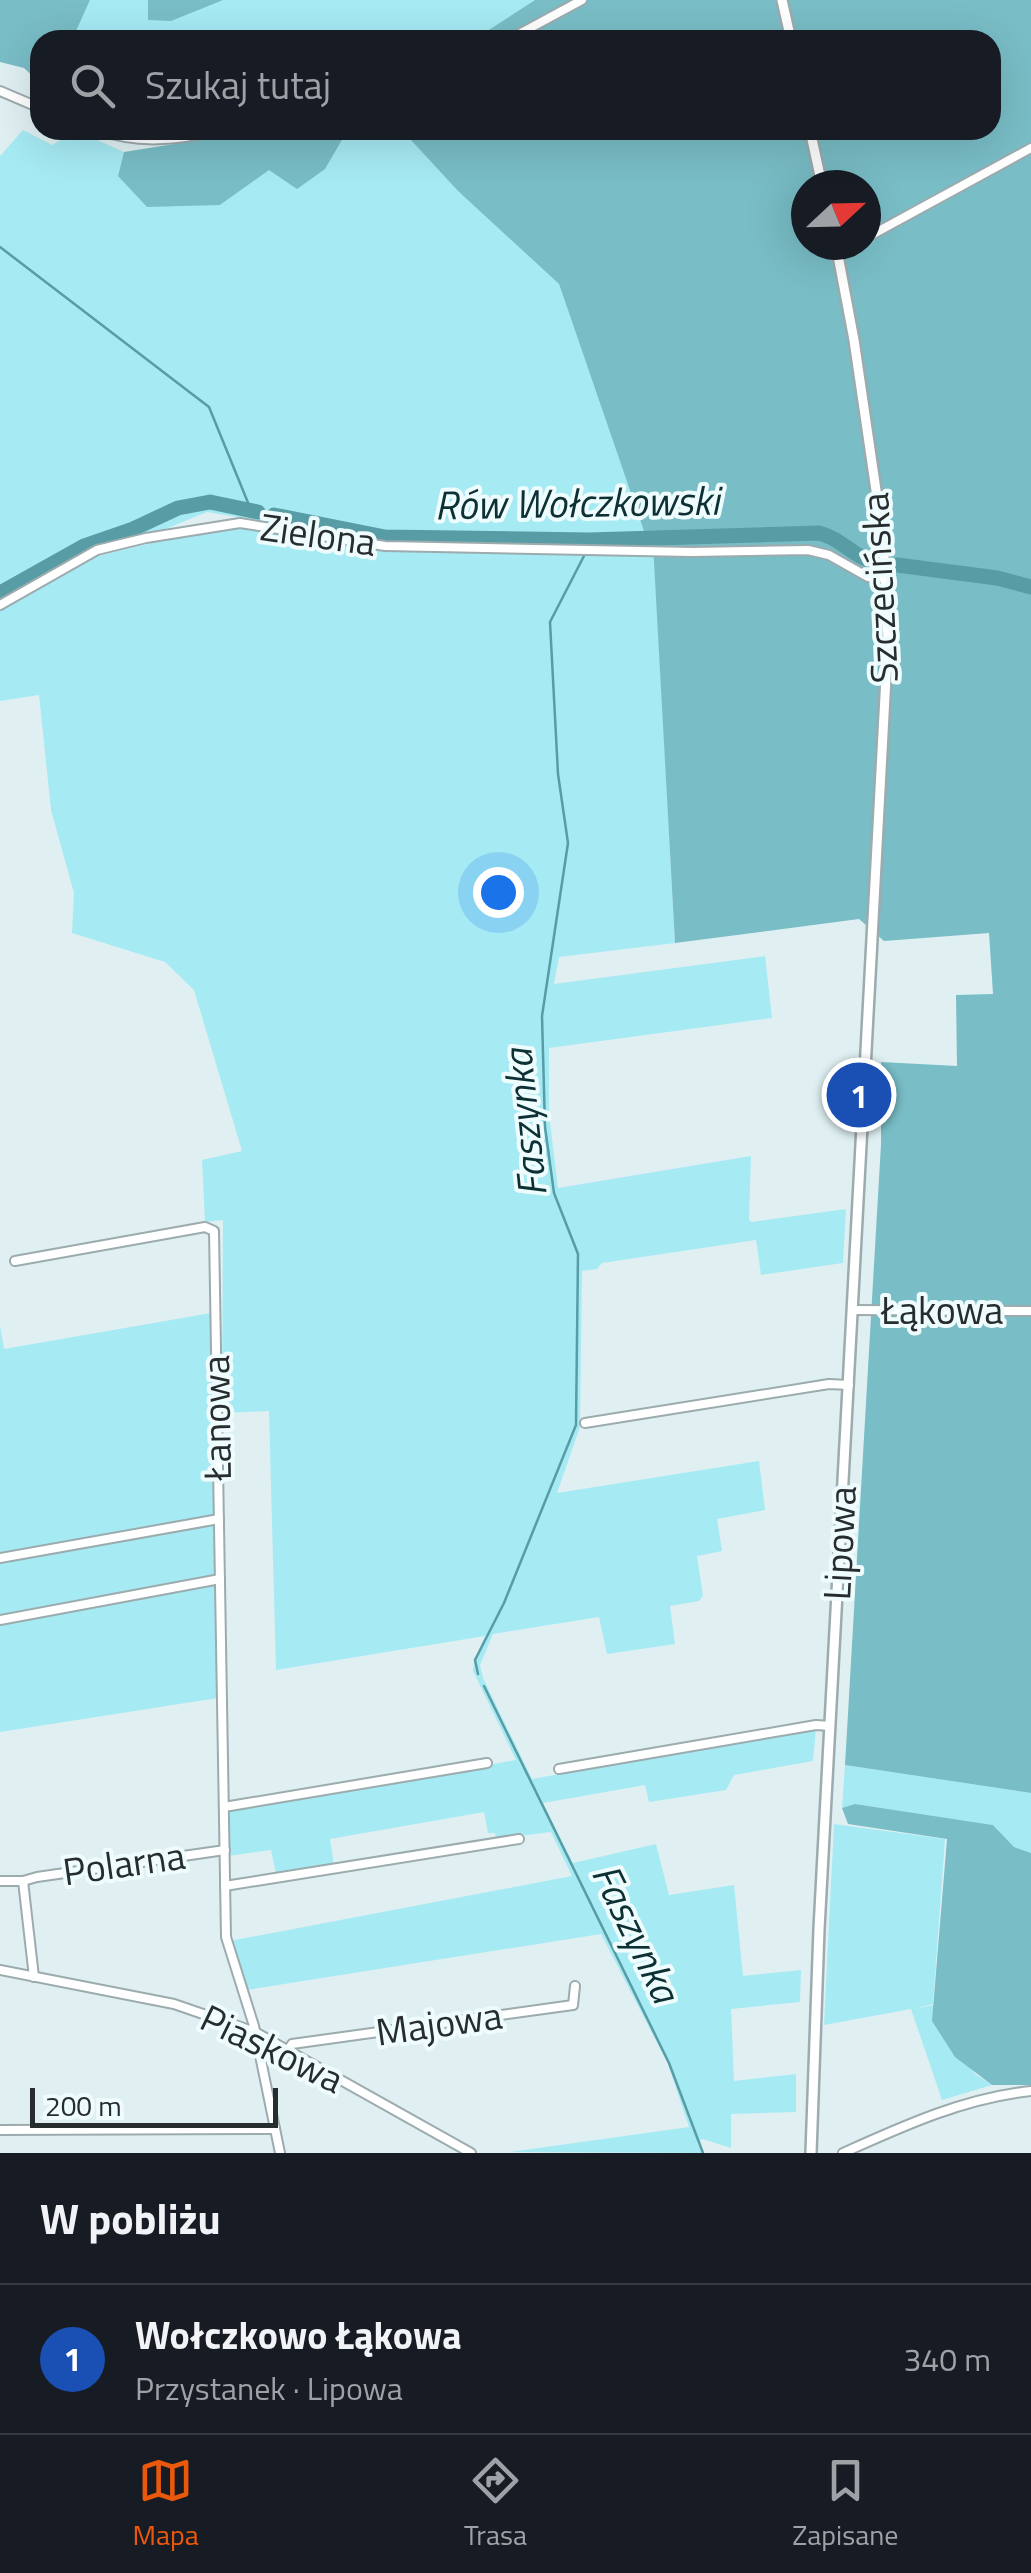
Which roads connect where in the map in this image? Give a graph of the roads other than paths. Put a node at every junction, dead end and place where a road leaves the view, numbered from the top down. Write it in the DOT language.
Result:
graph roads {
  1 [pos="582,0"];
  2 [pos="782,0"];
  3 [pos="526,30"];
  4 [pos="788,30"];
  5 [pos="0,91"];
  6 [pos="30,104"];
  7 [pos="812,140"];
  8 [pos="1031,148"];
  9 [pos="819,170"];
  10 [pos="881,230"];
  11 [pos="839,260"];
  12 [pos="886,578"];
  13 [pos="0,605"];
  14 [pos="873,934"];
  15 [pos="15,1261"];
  16 [pos="853,1310"];
  17 [pos="1031,1311"];
  18 [pos="849,1384"];
  19 [pos="586,1423"];
  20 [pos="219,1520"];
  21 [pos="0,1558"];
  22 [pos="220,1580"];
  23 [pos="0,1620"];
  24 [pos="830,1726"];
  25 [pos="488,1763"];
  26 [pos="559,1769"];
  27 [pos="224,1807"];
  28 [pos="519,1839"];
  29 [pos="224,1850"];
  30 [pos="0,1881"];
  31 [pos="23,1882"];
  32 [pos="225,1886"];
  33 [pos="0,1970"];
  34 [pos="34,1976"];
  35 [pos="575,1986"];
  36 [pos="254,2032"];
  37 [pos="288,2050"];
  38 [pos="1031,2091"];
  39 [pos="274,2129"];
  40 [pos="0,2130"];
  41 [pos="280,2153"];
  42 [pos="469,2153"];
  43 [pos="811,2153"];
  44 [pos="842,2153"];
  1 -- 3 [label="street"];
  2 -- 4 [label="street"];
  5 -- 6 [label="street"];
  7 -- 9 [label="street"];
  8 -- 10 [label="street"];
  11 -- 12 [label="street, Szczecińska"];
  12 -- 13 [label="street, Zielona"];
  12 -- 14 [label="street, Szczecińska"];
  14 -- 16 [label="street, Lipowa"];
  15 -- 20 [label="street, Łanowa"];
  16 -- 17 [label="street, Łąkowa"];
  16 -- 18 [label="street, Lipowa"];
  18 -- 19 [label="street"];
  18 -- 24 [label="street, Lipowa"];
  20 -- 21 [label="street"];
  20 -- 22 [label="street, Łanowa"];
  22 -- 23 [label="street"];
  22 -- 27 [label="street, Łanowa"];
  24 -- 26 [label="street"];
  24 -- 43 [label="street, Lipowa"];
  25 -- 27 [label="street"];
  27 -- 29 [label="street, Łanowa"];
  28 -- 32 [label="street"];
  29 -- 31 [label="street, Polarna"];
  29 -- 32 [label="street, Łanowa"];
  30 -- 31 [label="street, Polarna"];
  31 -- 34 [label="street, Polarna"];
  32 -- 36 [label="street, Łanowa"];
  33 -- 34 [label="street, Piaskowa"];
  34 -- 36 [label="street, Piaskowa"];
  35 -- 37 [label="street, Majowa"];
  36 -- 37 [label="street, Piaskowa"];
  36 -- 39 [label="street, Łanowa"];
  37 -- 42 [label="street, Piaskowa"];
  38 -- 44 [label="street"];
  39 -- 40 [label="street"];
  39 -- 41 [label="street, Łanowa"];
}
